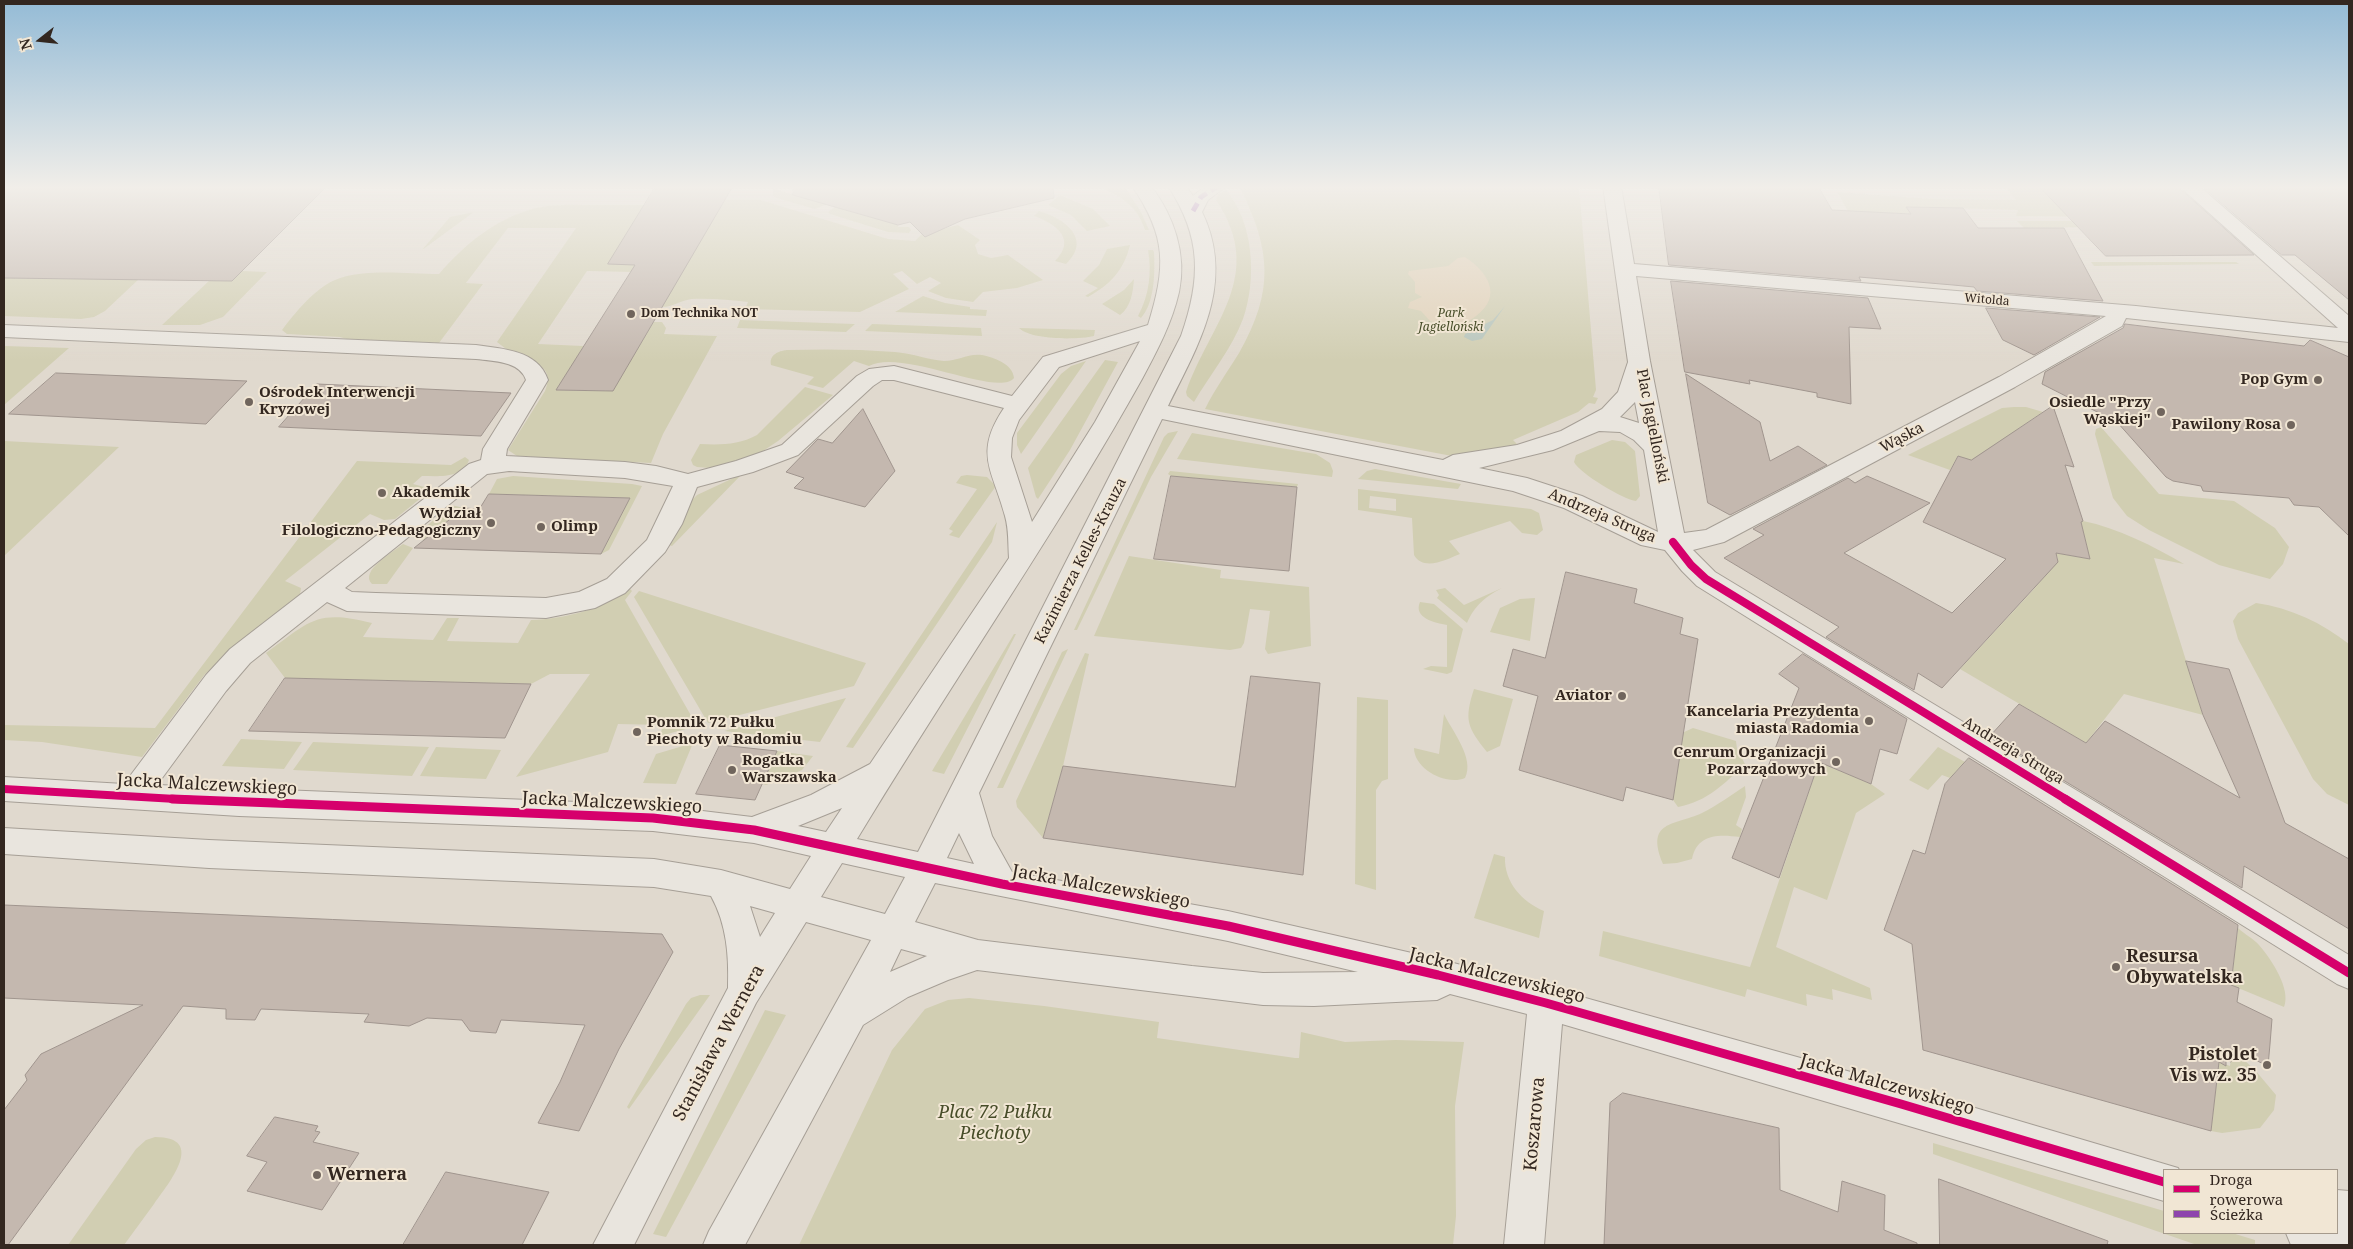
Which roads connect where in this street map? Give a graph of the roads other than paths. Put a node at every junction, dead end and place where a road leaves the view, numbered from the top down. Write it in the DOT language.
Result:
graph roads {
  1 [pos="1169,244"];
  2 [pos="1204,244"];
  3 [pos="1620,244"];
  4 [pos="2255,244"];
  5 [pos="1624,269"];
  6 [pos="2118,310"];
  7 [pos="2349,327"];
  8 [pos="1157,329"];
  9 [pos="4,331"];
  10 [pos="2349,336"];
  11 [pos="1639,361"];
  12 [pos="1018,405"];
  13 [pos="1156,411"];
  14 [pos="1592,425"];
  15 [pos="1560,440"];
  16 [pos="1656,449"];
  17 [pos="1417,462"];
  18 [pos="492,466"];
  19 [pos="687,482"];
  20 [pos="1664,491"];
  21 [pos="1554,494"];
  22 [pos="1593,511"];
  23 [pos="1673,542"];
  24 [pos="1022,559"];
  25 [pos="326,589"];
  26 [pos="882,771"];
  27 [pos="4,788"];
  28 [pos="964,792"];
  29 [pos="132,796"];
  30 [pos="754,830"];
  31 [pos="4,841"];
  32 [pos="835,847"];
  33 [pos="926,868"];
  34 [pos="721,884"];
  35 [pos="1002,884"];
  36 [pos="798,904"];
  37 [pos="891,932"];
  38 [pos="978,955"];
  39 [pos="2349,973"];
  40 [pos="1481,986"];
  41 [pos="744,992"];
  42 [pos="1546,1002"];
  43 [pos="850,1014"];
  44 [pos="2163,1182"];
  45 [pos="2309,1234"];
  46 [pos="612,1245"];
  47 [pos="723,1245"];
  48 [pos="1524,1245"];
  49 [pos="2338,1245"];
  1 -- 8 [label="street"];
  2 -- 13 [label="street, Kazimierza Kelles-Krauza"];
  3 -- 5 [label="street, Plac Jagielloński"];
  4 -- 7 [label="street"];
  5 -- 6 [label="street, Witolda"];
  5 -- 11 [label="street, Plac Jagielloński"];
  6 -- 10 [label="street, Witolda"];
  6 -- 23 [label="street, Wąska"];
  8 -- 12 [label="street"];
  8 -- 24 [label="street"];
  9 -- 18 [label="street"];
  11 -- 14 [label="street, Plac Jagielloński"];
  11 -- 16 [label="street, Plac Jagielloński"];
  12 -- 19 [label="street"];
  12 -- 24 [label="street"];
  13 -- 17 [label="street, Andrzeja Struga"];
  13 -- 28 [label="street, Kazimierza Kelles-Krauza"];
  14 -- 15 [label="street, Plac Jagielloński"];
  14 -- 16 [label="street"];
  15 -- 17 [label="street, Plac Jagielloński"];
  15 -- 21 [label="street"];
  16 -- 20 [label="street, Plac Jagielloński"];
  17 -- 21 [label="street, Andrzeja Struga"];
  18 -- 19 [label="street"];
  18 -- 25 [label="street"];
  19 -- 25 [label="street"];
  20 -- 22 [label="street, Plac Jagielloński"];
  20 -- 23 [label="street, Plac Jagielloński"];
  21 -- 22 [label="street, Andrzeja Struga"];
  22 -- 23 [label="street, Andrzeja Struga"];
  23 -- 39 [label="street, Andrzeja Struga"];
  24 -- 26 [label="street"];
  25 -- 29 [label="street"];
  26 -- 30 [label="street"];
  26 -- 32 [label="street"];
  27 -- 29 [label="street, Jacka Malczewskiego"];
  28 -- 33 [label="street, Kazimierza Kelles-Krauza"];
  28 -- 35 [label="street"];
  29 -- 30 [label="street, Jacka Malczewskiego"];
  30 -- 32 [label="street, Jacka Malczewskiego"];
  31 -- 34 [label="street, Jacka Malczewskiego"];
  32 -- 33 [label="street, Jacka Malczewskiego"];
  32 -- 36 [label="street, Stanisława Wernera"];
  33 -- 35 [label="street, Jacka Malczewskiego"];
  33 -- 37 [label="street, Kazimierza Kelles-Krauza"];
  34 -- 36 [label="street, Jacka Malczewskiego"];
  34 -- 41 [label="street"];
  35 -- 40 [label="street, Jacka Malczewskiego"];
  36 -- 37 [label="street, Jacka Malczewskiego"];
  36 -- 41 [label="street, Stanisława Wernera"];
  37 -- 38 [label="street, Jacka Malczewskiego"];
  37 -- 43 [label="street"];
  38 -- 40 [label="street, Jacka Malczewskiego"];
  38 -- 43 [label="street"];
  40 -- 42 [label="street, Jacka Malczewskiego"];
  41 -- 46 [label="street, Stanisława Wernera"];
  42 -- 44 [label="street, Jacka Malczewskiego"];
  42 -- 48 [label="street, Koszarowa"];
  43 -- 47 [label="street"];
  45 -- 49 [label="street"];
}
